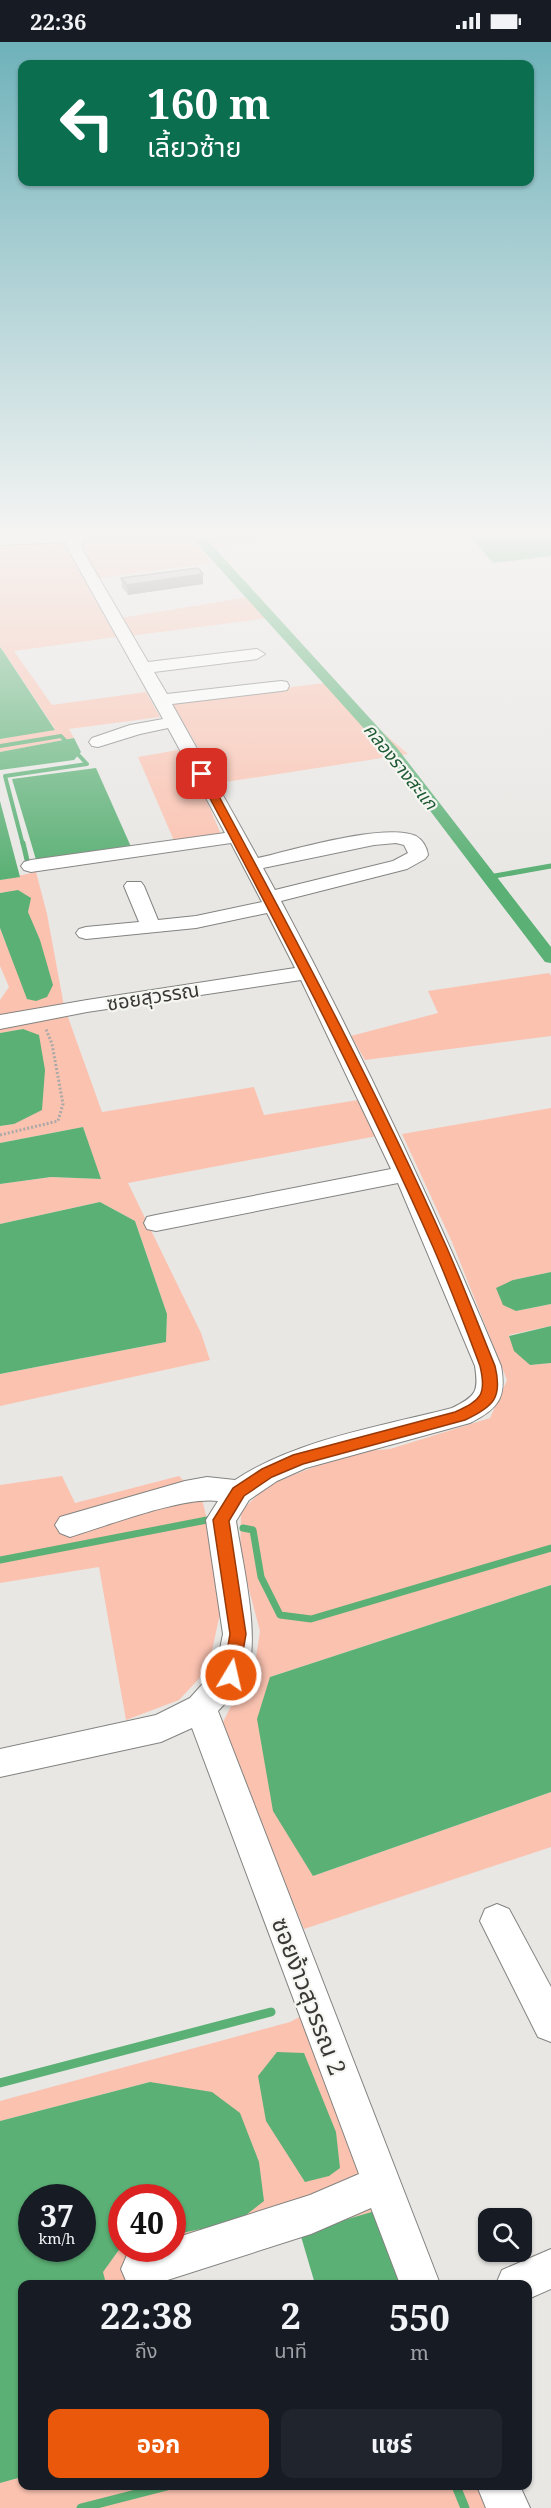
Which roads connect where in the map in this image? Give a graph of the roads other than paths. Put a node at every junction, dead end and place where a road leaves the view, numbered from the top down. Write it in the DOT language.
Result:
graph roads {
  1 [pos="133,645"];
  2 [pos="257,654"];
  3 [pos="142,668"];
  4 [pos="281,686"];
  5 [pos="160,700"];
  6 [pos="173,722"];
  7 [pos="98,742"];
  8 [pos="236,837"];
  9 [pos="31,866"];
  10 [pos="251,866"];
  11 [pos="134,886"];
  12 [pos="271,902"];
  13 [pos="151,927"];
  14 [pos="86,933"];
  15 [pos="307,973"];
  16 [pos="0,1022"];
  17 [pos="406,1174"];
  18 [pos="156,1223"];
  19 [pos="238,1492"];
  20 [pos="70,1525"];
  21 [pos="201,1708"];
  22 [pos="0,1763"];
  23 [pos="497,1921"];
  24 [pos="551,2024"];
  25 [pos="381,2184"];
  26 [pos="141,2269"];
  27 [pos="551,2269"];
  28 [pos="418,2280"];
  29 [pos="525,2280"];
  30 [pos="501,2490"];
  31 [pos="508,2508"];
  1 -- 3 [label="street"];
  2 -- 3 [label="street"];
  3 -- 5 [label="street"];
  4 -- 5 [label="street"];
  5 -- 6 [label="street"];
  6 -- 7 [label="street"];
  6 -- 8 [label="street"];
  8 -- 9 [label="street"];
  8 -- 10 [label="street"];
  10 -- 12 [label="street"];
  10 -- 12 [label="street"];
  11 -- 13 [label="street"];
  12 -- 13 [label="street"];
  12 -- 15 [label="street"];
  13 -- 14 [label="street"];
  15 -- 16 [label="street, ซอยสุวรรณ"];
  15 -- 17 [label="street"];
  17 -- 18 [label="street"];
  17 -- 19 [label="street"];
  19 -- 20 [label="street"];
  19 -- 21 [label="street"];
  21 -- 22 [label="street"];
  21 -- 25 [label="street, ซอยง้าวสุวรรณ 2"];
  23 -- 24 [label="street"];
  25 -- 26 [label="street"];
  25 -- 28 [label="street, ซอยง้าวสุวรรณ 2"];
  27 -- 29 [label="street"];
  30 -- 31 [label="street"];
}
